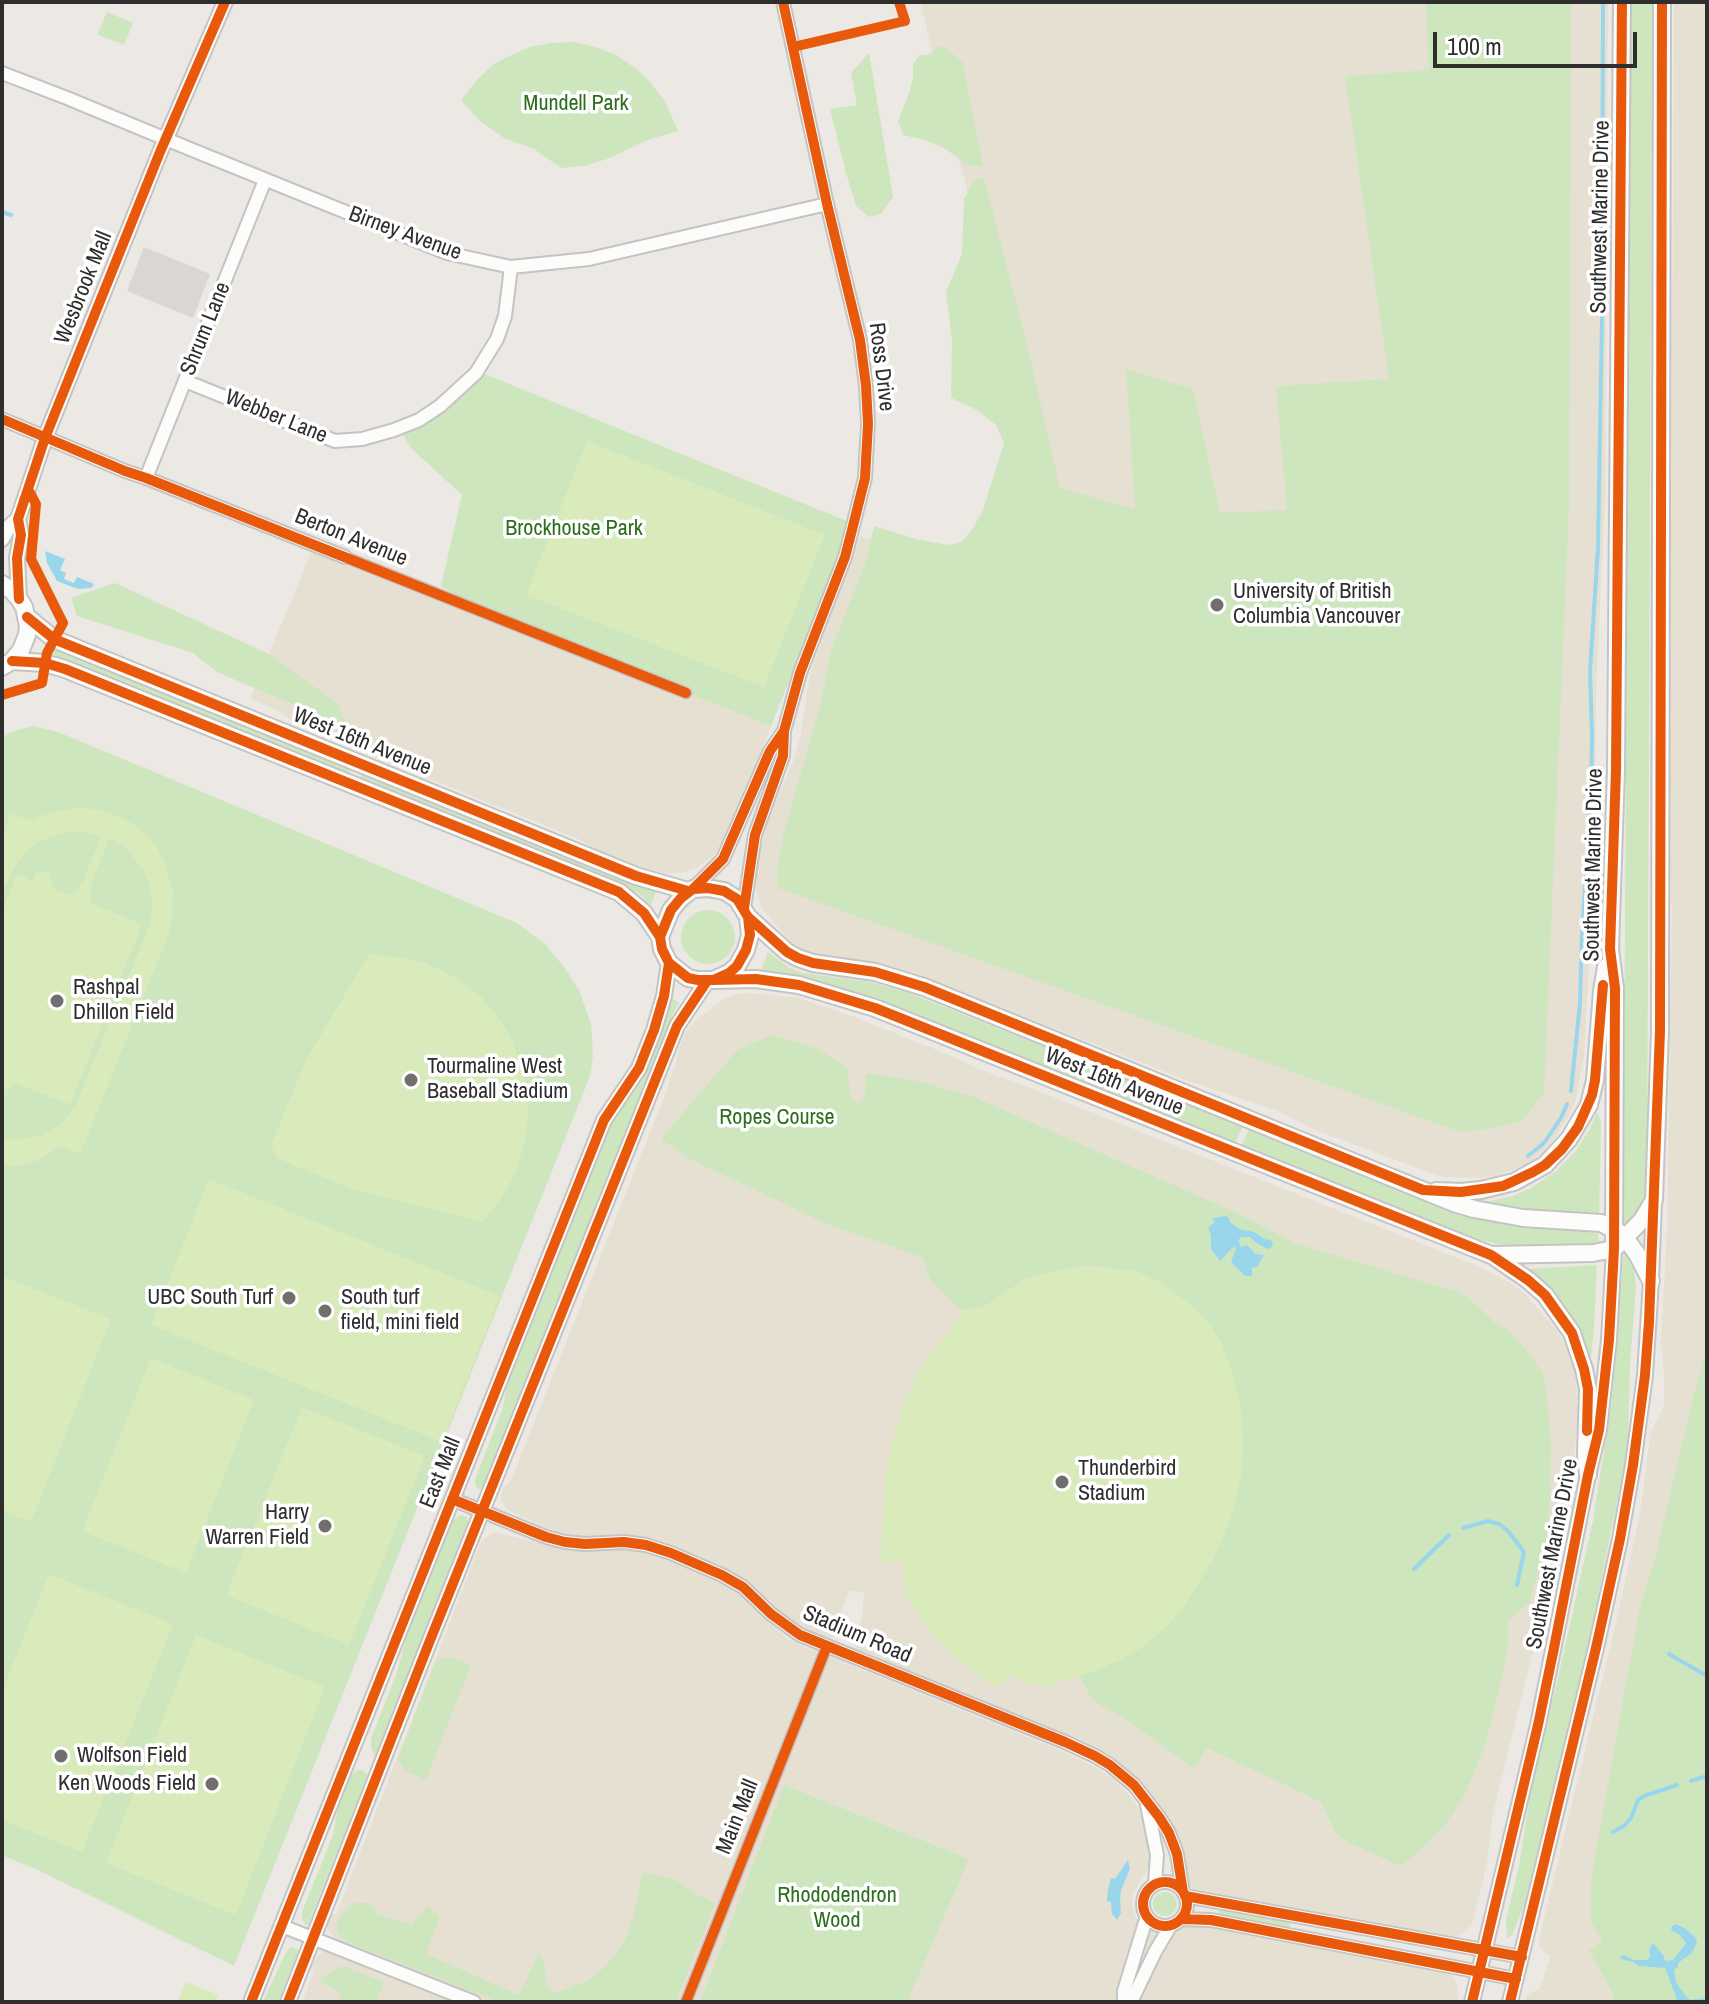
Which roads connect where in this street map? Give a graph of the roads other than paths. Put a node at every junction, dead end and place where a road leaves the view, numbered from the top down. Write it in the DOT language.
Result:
graph roads {
  1 [pos="225,2"];
  2 [pos="783,2"];
  3 [pos="1622,2"];
  4 [pos="1662,2"];
  5 [pos="2,73"];
  6 [pos="166,140"];
  7 [pos="265,180"];
  8 [pos="827,204"];
  9 [pos="511,267"];
  10 [pos="185,381"];
  11 [pos="2,419"];
  12 [pos="45,438"];
  13 [pos="146,478"];
  14 [pos="18,519"];
  15 [pos="2,539"];
  16 [pos="345,557"];
  17 [pos="2,584"];
  18 [pos="19,599"];
  19 [pos="27,617"];
  20 [pos="7,664"];
  21 [pos="686,693"];
  22 [pos="784,731"];
  23 [pos="691,890"];
  24 [pos="746,913"];
  25 [pos="660,937"];
  26 [pos="1610,949"];
  27 [pos="669,963"];
  28 [pos="710,980"];
  29 [pos="1423,1190"];
  30 [pos="1654,1200"];
  31 [pos="1618,1239"];
  32 [pos="1491,1255"];
  33 [pos="1651,1281"];
  34 [pos="1588,1475"];
  35 [pos="452,1499"];
  36 [pos="481,1512"];
  37 [pos="827,1646"];
  38 [pos="1146,1802"];
  39 [pos="1155,1884"];
  40 [pos="1184,1894"];
  41 [pos="1147,1916"];
  42 [pos="1176,1922"];
  43 [pos="282,1926"];
  44 [pos="313,1938"];
  45 [pos="1484,1950"];
  46 [pos="1522,1957"];
  47 [pos="1479,1972"];
  48 [pos="1516,1979"];
  49 [pos="251,2002"];
  50 [pos="288,2002"];
  51 [pos="474,2002"];
  52 [pos="686,2002"];
  53 [pos="1126,2002"];
  54 [pos="1472,2002"];
  55 [pos="1510,2002"];
  1 -- 6 [label="street, Wesbrook Mall"];
  2 -- 8 [label="street, Ross Drive"];
  3 -- 26 [label="main road, Southwest Marine Drive"];
  4 -- 30 [label="main road"];
  5 -- 6 [label="street, Birney Avenue"];
  6 -- 7 [label="street, Birney Avenue"];
  6 -- 12 [label="street, Wesbrook Mall"];
  7 -- 9 [label="street, Birney Avenue"];
  7 -- 10 [label="street, Shrum Lane"];
  8 -- 9 [label="street, Birney Avenue"];
  8 -- 22 [label="street, Ross Drive"];
  9 -- 10 [label="street, Webber Lane"];
  10 -- 13 [label="street, Shrum Lane"];
  11 -- 12 [label="street, Berton Avenue"];
  12 -- 13 [label="street, Berton Avenue"];
  12 -- 14 [label="street, Wesbrook Mall"];
  13 -- 16 [label="street, Berton Avenue"];
  14 -- 15 [label="street, Wesbrook Mall"];
  14 -- 18 [label="street, Wesbrook Mall"];
  16 -- 21 [label="street, Berton Avenue"];
  17 -- 18 [label="main road"];
  18 -- 19 [label="main road"];
  19 -- 20 [label="main road"];
  19 -- 23 [label="main road, West 16th Avenue"];
  20 -- 25 [label="main road, West 16th Avenue"];
  22 -- 23 [label="street, Ross Drive"];
  22 -- 24 [label="street, Ross Drive"];
  23 -- 24 [label="main road"];
  23 -- 25 [label="main road"];
  24 -- 28 [label="main road"];
  24 -- 29 [label="main road, West 16th Avenue"];
  25 -- 27 [label="main road"];
  26 -- 29 [label="main road"];
  26 -- 31 [label="main road, Southwest Marine Drive"];
  27 -- 28 [label="main road"];
  27 -- 35 [label="street, East Mall"];
  28 -- 32 [label="main road, West 16th Avenue"];
  28 -- 36 [label="street"];
  29 -- 31 [label="main road, West 16th Avenue"];
  30 -- 31 [label="main road"];
  30 -- 33 [label="street"];
  31 -- 32 [label="main road, West 16th Avenue"];
  31 -- 33 [label="main road"];
  31 -- 34 [label="street, Southwest Marine Drive"];
  32 -- 34 [label="main road"];
  33 -- 46 [label="street"];
  34 -- 45 [label="street, Southwest Marine Drive"];
  35 -- 36 [label="street, Stadium Road"];
  35 -- 43 [label="street, East Mall"];
  36 -- 37 [label="street, Stadium Road"];
  36 -- 44 [label="street"];
  37 -- 38 [label="street, Stadium Road"];
  37 -- 52 [label="street, Main Mall"];
  38 -- 39 [label="street"];
  38 -- 40 [label="street, Stadium Road"];
  39 -- 40 [label="street"];
  39 -- 41 [label="street"];
  40 -- 42 [label="street"];
  40 -- 45 [label="street"];
  41 -- 42 [label="street"];
  41 -- 53 [label="street"];
  42 -- 47 [label="street"];
  42 -- 53 [label="street"];
  43 -- 44 [label="street"];
  43 -- 49 [label="street, East Mall"];
  44 -- 50 [label="street"];
  44 -- 51 [label="street"];
  45 -- 46 [label="street"];
  45 -- 47 [label="street, Southwest Marine Drive"];
  46 -- 48 [label="street"];
  47 -- 48 [label="street"];
  47 -- 54 [label="street, Southwest Marine Drive"];
  48 -- 55 [label="street"];
}
